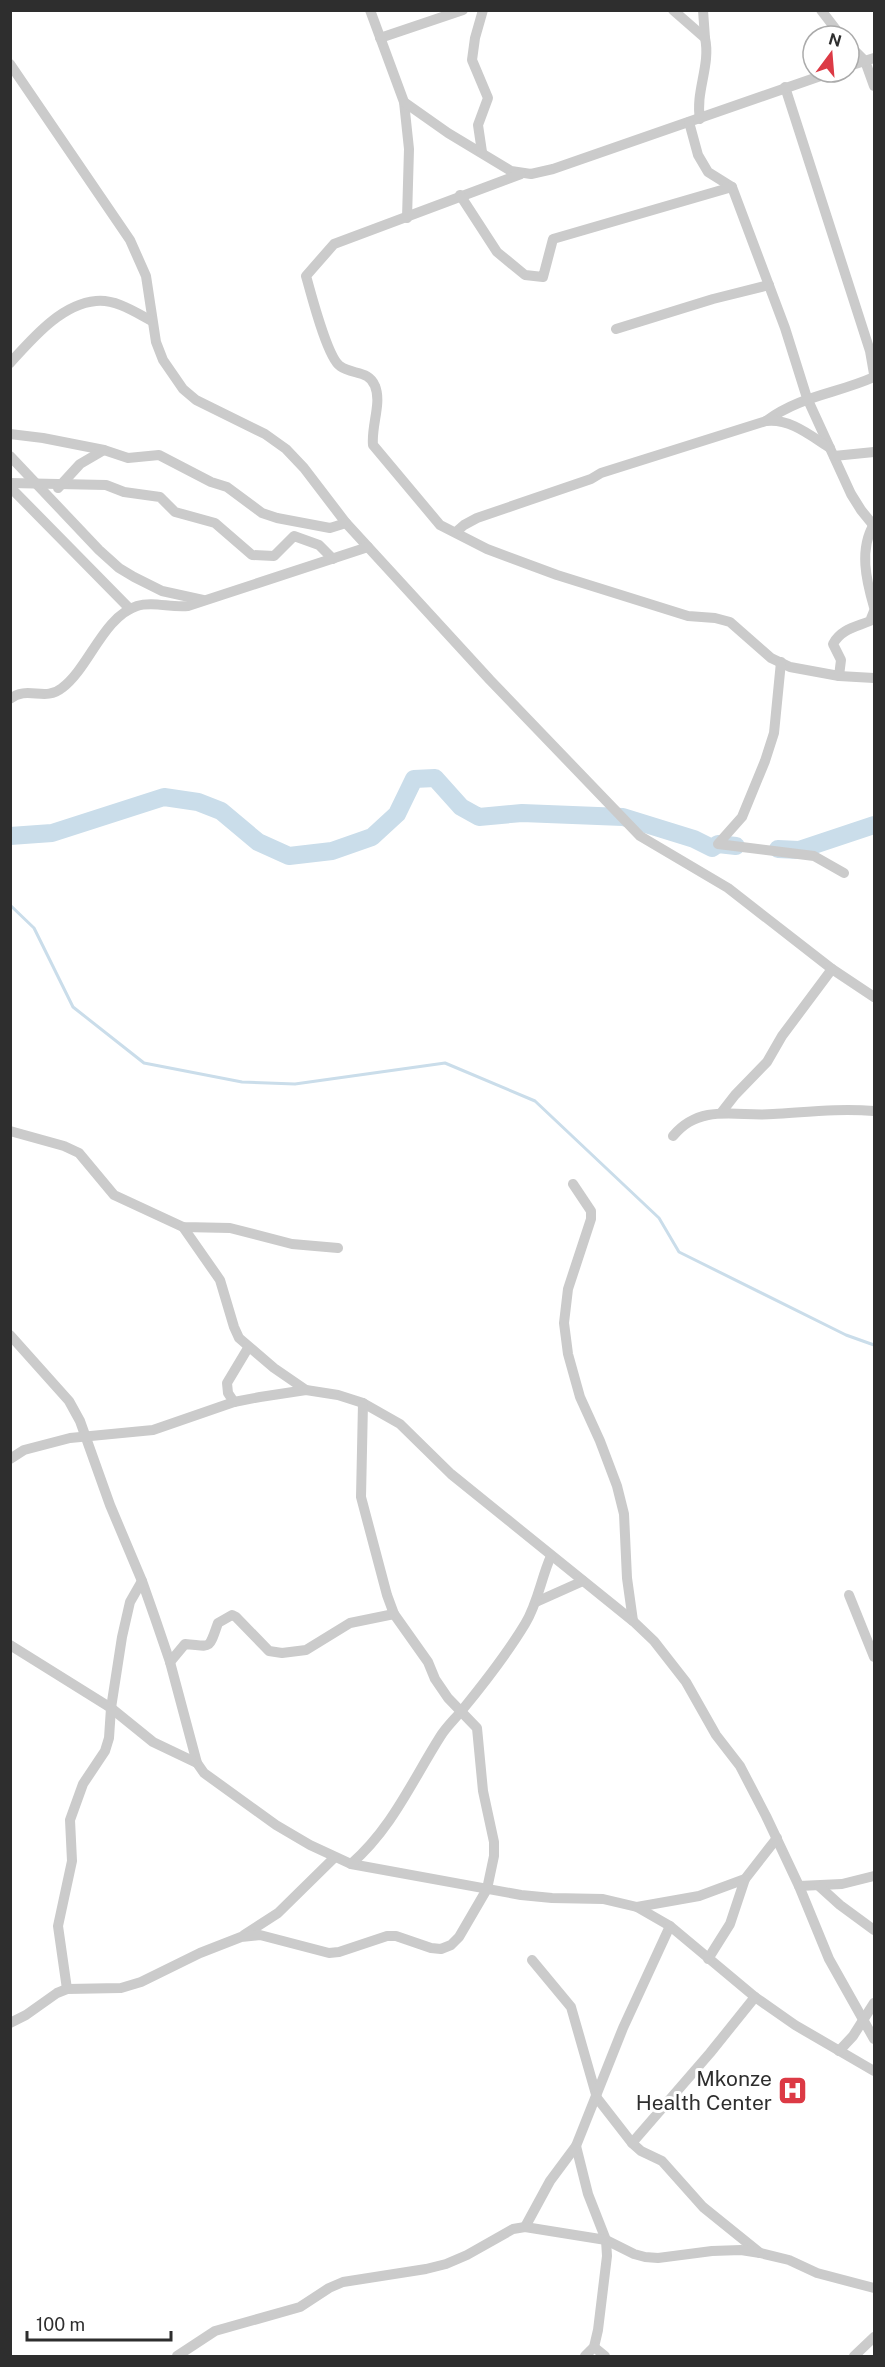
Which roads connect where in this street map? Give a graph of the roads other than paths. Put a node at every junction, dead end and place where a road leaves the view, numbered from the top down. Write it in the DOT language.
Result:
graph roads {
  1 [pos="370,10"];
  2 [pos="463,10"];
  3 [pos="483,10"];
  4 [pos="673,10"];
  5 [pos="703,10"];
  6 [pos="821,10"];
  7 [pos="832,24"];
  8 [pos="380,38"];
  9 [pos="705,38"];
  10 [pos="870,60"];
  11 [pos="10,63"];
  12 [pos="801,82"];
  13 [pos="874,86"];
  14 [pos="784,87"];
  15 [pos="404,102"];
  16 [pos="694,121"];
  17 [pos="483,152"];
  18 [pos="521,174"];
  19 [pos="732,187"];
  20 [pos="460,195"];
  21 [pos="407,218"];
  22 [pos="769,285"];
  23 [pos="152,321"];
  24 [pos="616,329"];
  25 [pos="10,363"];
  26 [pos="874,375"];
  27 [pos="807,398"];
  28 [pos="766,421"];
  29 [pos="10,434"];
  30 [pos="104,450"];
  31 [pos="832,452"];
  32 [pos="874,452"];
  33 [pos="10,456"];
  34 [pos="35,482"];
  35 [pos="61,484"];
  36 [pos="10,485"];
  37 [pos="50,496"];
  38 [pos="346,523"];
  39 [pos="874,525"];
  40 [pos="456,532"];
  41 [pos="368,547"];
  42 [pos="333,558"];
  43 [pos="203,600"];
  44 [pos="130,609"];
  45 [pos="874,609"];
  46 [pos="781,662"];
  47 [pos="839,676"];
  48 [pos="874,678"];
  49 [pos="10,699"];
  50 [pos="844,873"];
  51 [pos="832,969"];
  52 [pos="874,997"];
  53 [pos="874,1111"];
  54 [pos="722,1113"];
  55 [pos="10,1131"];
  56 [pos="673,1136"];
  57 [pos="573,1184"];
  58 [pos="183,1227"];
  59 [pos="338,1248"];
  60 [pos="10,1335"];
  61 [pos="248,1348"];
  62 [pos="306,1390"];
  63 [pos="234,1402"];
  64 [pos="363,1403"];
  65 [pos="86,1435"];
  66 [pos="10,1459"];
  67 [pos="551,1556"];
  68 [pos="142,1581"];
  69 [pos="583,1581"];
  70 [pos="849,1595"];
  71 [pos="536,1602"];
  72 [pos="394,1614"];
  73 [pos="633,1620"];
  74 [pos="10,1645"];
  75 [pos="874,1657"];
  76 [pos="170,1662"];
  77 [pos="111,1708"];
  78 [pos="461,1711"];
  79 [pos="197,1763"];
  80 [pos="777,1838"];
  81 [pos="334,1858"];
  82 [pos="351,1864"];
  83 [pos="874,1876"];
  84 [pos="745,1879"];
  85 [pos="799,1886"];
  86 [pos="819,1886"];
  87 [pos="487,1889"];
  88 [pos="637,1907"];
  89 [pos="670,1926"];
  90 [pos="874,1930"];
  91 [pos="242,1937"];
  92 [pos="708,1959"];
  93 [pos="531,1960"];
  94 [pos="67,1989"];
  95 [pos="755,1997"];
  96 [pos="874,2003"];
  97 [pos="864,2020"];
  98 [pos="10,2023"];
  99 [pos="874,2039"];
  100 [pos="839,2050"];
  101 [pos="874,2071"];
  102 [pos="597,2098"];
  103 [pos="632,2143"];
  104 [pos="576,2146"];
  105 [pos="525,2227"];
  106 [pos="606,2240"];
  107 [pos="760,2253"];
  108 [pos="874,2288"];
  109 [pos="874,2337"];
  110 [pos="594,2347"];
  111 [pos="177,2356"];
  112 [pos="585,2356"];
  113 [pos="605,2356"];
  114 [pos="854,2356"];
  1 -- 8 [label="street"];
  2 -- 8 [label="street"];
  3 -- 17 [label="street"];
  4 -- 9 [label="street"];
  5 -- 9 [label="street"];
  6 -- 7 [label="street"];
  8 -- 15 [label="street"];
  9 -- 16 [label="street"];
  10 -- 13 [label="street"];
  11 -- 23 [label="street"];
  12 -- 14 [label="street"];
  14 -- 16 [label="street"];
  14 -- 26 [label="street"];
  15 -- 17 [label="street"];
  15 -- 21 [label="street"];
  16 -- 18 [label="street"];
  16 -- 19 [label="street"];
  17 -- 18 [label="street"];
  18 -- 20 [label="street"];
  19 -- 20 [label="street"];
  19 -- 22 [label="street"];
  20 -- 21 [label="street"];
  21 -- 40 [label="street"];
  22 -- 24 [label="street"];
  22 -- 27 [label="street"];
  23 -- 25 [label="street"];
  23 -- 38 [label="street"];
  26 -- 27 [label="street"];
  27 -- 28 [label="street"];
  27 -- 31 [label="street"];
  28 -- 31 [label="street"];
  28 -- 40 [label="street"];
  29 -- 30 [label="street"];
  30 -- 35 [label="street"];
  30 -- 38 [label="street"];
  31 -- 32 [label="street"];
  31 -- 39 [label="street"];
  33 -- 34 [label="street"];
  34 -- 35 [label="street"];
  34 -- 36 [label="street"];
  34 -- 37 [label="street"];
  35 -- 37 [label="street"];
  35 -- 42 [label="street"];
  36 -- 44 [label="street"];
  37 -- 43 [label="street"];
  38 -- 41 [label="street"];
  39 -- 45 [label="street"];
  40 -- 46 [label="street"];
  41 -- 42 [label="street"];
  41 -- 51 [label="street"];
  42 -- 43 [label="street"];
  43 -- 44 [label="street"];
  44 -- 49 [label="street"];
  45 -- 47 [label="street"];
  46 -- 47 [label="street"];
  46 -- 50 [label="street"];
  47 -- 48 [label="street"];
  51 -- 52 [label="street"];
  51 -- 54 [label="street"];
  53 -- 54 [label="street"];
  54 -- 56 [label="street"];
  55 -- 58 [label="street"];
  57 -- 73 [label="street"];
  58 -- 59 [label="street"];
  58 -- 61 [label="street"];
  60 -- 65 [label="street"];
  61 -- 62 [label="street"];
  61 -- 63 [label="street"];
  62 -- 63 [label="street"];
  62 -- 64 [label="street"];
  63 -- 65 [label="street"];
  64 -- 67 [label="street"];
  64 -- 72 [label="street"];
  65 -- 66 [label="street"];
  65 -- 68 [label="street"];
  67 -- 69 [label="street"];
  67 -- 71 [label="street"];
  68 -- 76 [label="street"];
  68 -- 77 [label="street"];
  69 -- 71 [label="street"];
  69 -- 73 [label="street"];
  70 -- 75 [label="street"];
  71 -- 78 [label="street"];
  72 -- 76 [label="street"];
  72 -- 78 [label="street"];
  73 -- 80 [label="street"];
  74 -- 77 [label="street"];
  76 -- 79 [label="street"];
  77 -- 79 [label="street"];
  77 -- 94 [label="street"];
  78 -- 82 [label="street"];
  78 -- 87 [label="street"];
  79 -- 81 [label="street"];
  80 -- 84 [label="street"];
  80 -- 85 [label="street"];
  81 -- 82 [label="street"];
  81 -- 91 [label="street"];
  82 -- 87 [label="street"];
  83 -- 86 [label="street"];
  84 -- 88 [label="street"];
  84 -- 92 [label="street"];
  85 -- 86 [label="street"];
  85 -- 97 [label="street"];
  86 -- 90 [label="street"];
  87 -- 88 [label="street"];
  87 -- 91 [label="street"];
  88 -- 89 [label="street"];
  89 -- 92 [label="street"];
  89 -- 102 [label="street"];
  91 -- 94 [label="street"];
  92 -- 95 [label="street"];
  93 -- 102 [label="street"];
  94 -- 98 [label="street"];
  95 -- 100 [label="street"];
  95 -- 103 [label="street"];
  96 -- 97 [label="street"];
  97 -- 99 [label="street"];
  97 -- 100 [label="street"];
  100 -- 101 [label="street"];
  102 -- 103 [label="street"];
  102 -- 104 [label="street"];
  103 -- 107 [label="street"];
  104 -- 105 [label="street"];
  104 -- 106 [label="street"];
  105 -- 106 [label="street"];
  105 -- 111 [label="street"];
  106 -- 107 [label="street"];
  106 -- 110 [label="street"];
  107 -- 108 [label="street"];
  109 -- 114 [label="street"];
  110 -- 112 [label="street"];
  110 -- 113 [label="street"];
}
